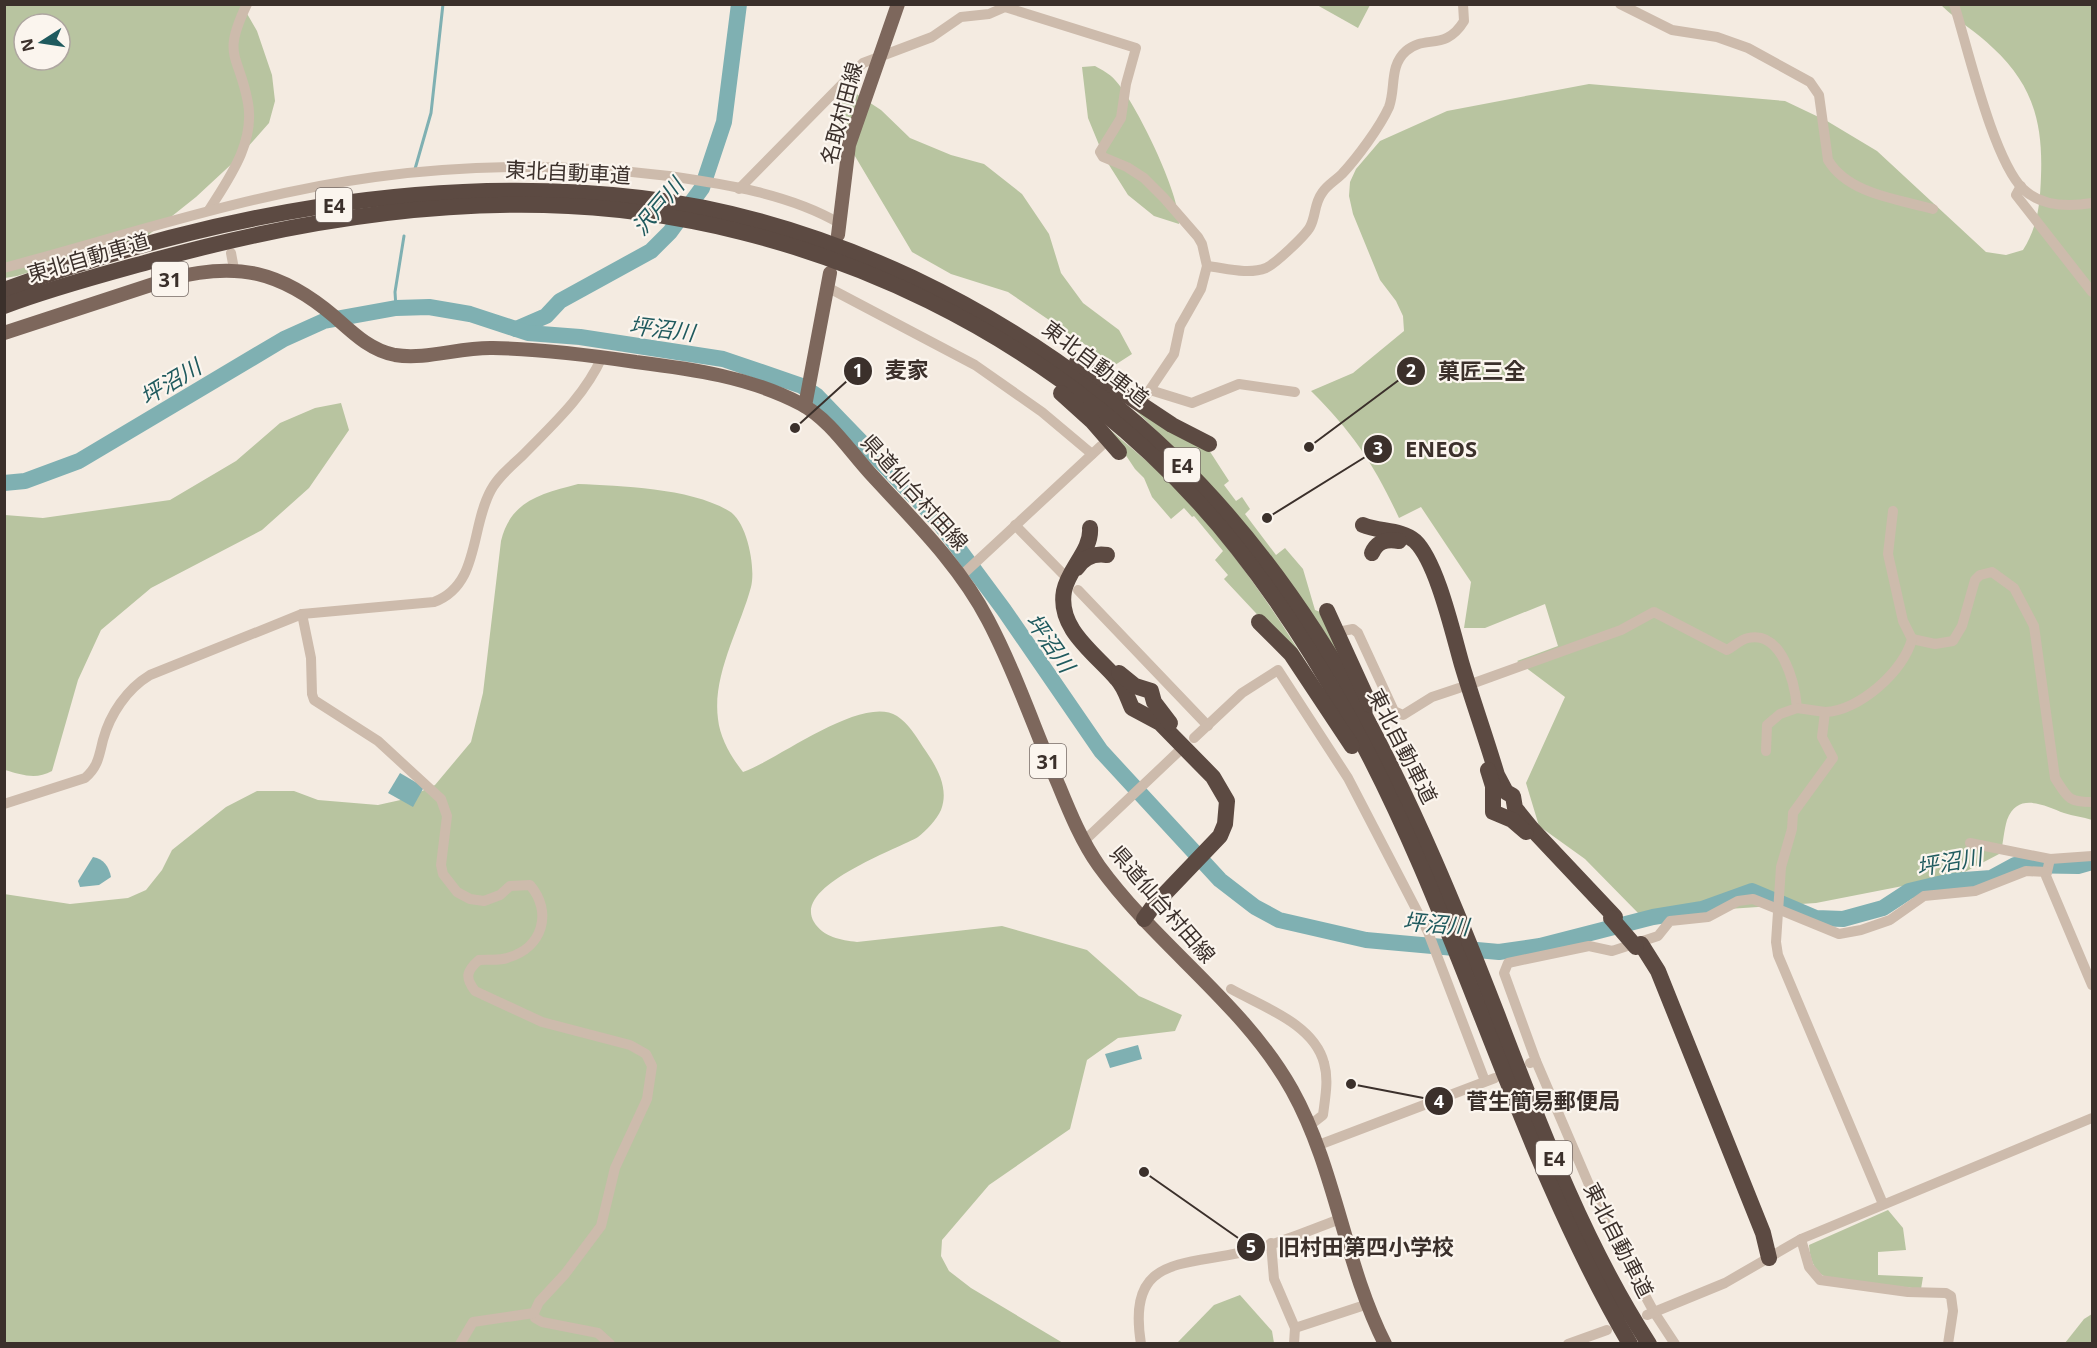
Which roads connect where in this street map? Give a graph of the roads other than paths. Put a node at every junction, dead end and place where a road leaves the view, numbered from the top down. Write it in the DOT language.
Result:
graph roads {
  1 [pos="247,4"];
  2 [pos="898,4"];
  3 [pos="1463,4"];
  4 [pos="1620,4"];
  5 [pos="1954,4"];
  6 [pos="1005,6"];
  7 [pos="879,55"];
  8 [pos="2021,186"];
  9 [pos="740,189"];
  10 [pos="2092,203"];
  11 [pos="1933,209"];
  12 [pos="209,210"];
  13 [pos="838,229"];
  14 [pos="231,253"];
  15 [pos="1207,266"];
  16 [pos="4,268"];
  17 [pos="234,269"];
  18 [pos="830,273"];
  19 [pos="828,287"];
  20 [pos="919,289"];
  21 [pos="4,290"];
  22 [pos="2092,292"];
  23 [pos="4,306"];
  24 [pos="4,333"];
  25 [pos="602,357"];
  26 [pos="1295,392"];
  27 [pos="805,404"];
  28 [pos="1209,444"];
  29 [pos="1101,446"];
  30 [pos="1119,452"];
  31 [pos="1092,454"];
  32 [pos="1893,511"];
  33 [pos="1015,525"];
  34 [pos="1363,525"];
  35 [pos="1090,528"];
  36 [pos="1372,553"];
  37 [pos="1107,555"];
  38 [pos="964,573"];
  39 [pos="1063,574"];
  40 [pos="1078,590"];
  41 [pos="1327,611"];
  42 [pos="302,614"];
  43 [pos="1259,622"];
  44 [pos="1342,631"];
  45 [pos="1912,639"];
  46 [pos="1289,663"];
  47 [pos="1278,670"];
  48 [pos="1474,683"];
  49 [pos="1459,688"];
  50 [pos="1797,708"];
  51 [pos="1825,712"];
  52 [pos="1208,726"];
  53 [pos="1194,738"];
  54 [pos="1178,752"];
  55 [pos="1766,752"];
  56 [pos="2092,801"];
  57 [pos="4,804"];
  58 [pos="1084,841"];
  59 [pos="1970,843"];
  60 [pos="1216,847"];
  61 [pos="2092,856"];
  62 [pos="2048,865"];
  63 [pos="1778,904"];
  64 [pos="1613,917"];
  65 [pos="1144,919"];
  66 [pos="1449,923"];
  67 [pos="1469,965"];
  68 [pos="2092,985"];
  69 [pos="1231,989"];
  70 [pos="2092,1118"];
  71 [pos="1309,1126"];
  72 [pos="1316,1146"];
  73 [pos="1883,1204"];
  74 [pos="1340,1219"];
  75 [pos="1801,1239"];
  76 [pos="1271,1243"];
  77 [pos="1768,1258"];
  78 [pos="1368,1304"];
  79 [pos="534,1313"];
  80 [pos="1651,1313"];
  81 [pos="1295,1328"];
  82 [pos="1607,1330"];
  83 [pos="460,1344"];
  84 [pos="610,1344"];
  85 [pos="1142,1344"];
  86 [pos="1294,1344"];
  87 [pos="1385,1344"];
  88 [pos="1568,1344"];
  89 [pos="1630,1344"];
  90 [pos="1649,1344"];
  91 [pos="1675,1344"];
  92 [pos="1948,1344"];
  1 -- 12 [label="street"];
  2 -- 7 [label="main road, 名取村田線"];
  3 -- 15 [label="street"];
  4 -- 11 [label="street"];
  5 -- 8 [label="street"];
  6 -- 7 [label="street"];
  6 -- 15 [label="street"];
  7 -- 9 [label="street"];
  7 -- 13 [label="main road, 名取村田線"];
  8 -- 10 [label="street"];
  8 -- 22 [label="street"];
  9 -- 12 [label="street"];
  9 -- 13 [label="street"];
  12 -- 16 [label="street"];
  14 -- 17 [label="street"];
  15 -- 26 [label="street"];
  17 -- 24 [label="main road, 県道仙台村田線 / 31"];
  17 -- 25 [label="main road, 県道仙台村田線 / 31"];
  18 -- 19 [label="main road"];
  19 -- 27 [label="main road"];
  19 -- 31 [label="street"];
  20 -- 21 [label="highway, 東北自動車道 / E4"];
  20 -- 23 [label="highway, 東北自動車道 / E4"];
  20 -- 28 [label="highway"];
  20 -- 30 [label="highway"];
  20 -- 66 [label="highway, 東北自動車道 / E4"];
  25 -- 27 [label="main road, 県道仙台村田線 / 31"];
  25 -- 42 [label="street"];
  27 -- 38 [label="main road, 県道仙台村田線 / 31"];
  29 -- 31 [label="street"];
  31 -- 33 [label="street"];
  32 -- 45 [label="street"];
  33 -- 38 [label="street"];
  33 -- 39 [label="street"];
  34 -- 64 [label="highway"];
  35 -- 60 [label="highway"];
  36 -- 64 [label="highway"];
  37 -- 60 [label="highway"];
  38 -- 58 [label="main road, 県道仙台村田線 / 31"];
  40 -- 52 [label="street"];
  41 -- 66 [label="highway"];
  42 -- 57 [label="street"];
  42 -- 79 [label="street"];
  43 -- 66 [label="highway"];
  44 -- 49 [label="street"];
  45 -- 51 [label="street"];
  45 -- 56 [label="street"];
  46 -- 47 [label="street"];
  47 -- 52 [label="street"];
  47 -- 72 [label="street"];
  48 -- 50 [label="street"];
  50 -- 51 [label="street"];
  50 -- 55 [label="street"];
  51 -- 63 [label="street"];
  52 -- 53 [label="street"];
  54 -- 58 [label="street"];
  58 -- 65 [label="main road, 県道仙台村田線 / 31"];
  59 -- 62 [label="street"];
  60 -- 65 [label="highway"];
  61 -- 62 [label="street"];
  62 -- 63 [label="street"];
  62 -- 68 [label="street"];
  63 -- 73 [label="street"];
  63 -- 80 [label="street"];
  64 -- 77 [label="highway, bridge"];
  65 -- 71 [label="main road, 県道仙台村田線 / 31"];
  66 -- 67 [label="highway, 東北自動車道 / E4"];
  66 -- 67 [label="highway, 東北自動車道 / E4"];
  67 -- 89 [label="highway, 東北自動車道 / E4"];
  67 -- 90 [label="highway, 東北自動車道 / E4"];
  69 -- 71 [label="street"];
  70 -- 73 [label="street"];
  71 -- 72 [label="main road, 県道仙台村田線 / 31"];
  72 -- 74 [label="main road, 県道仙台村田線 / 31"];
  73 -- 75 [label="street"];
  74 -- 76 [label="street"];
  74 -- 78 [label="main road, 県道仙台村田線 / 31"];
  75 -- 77 [label="street"];
  75 -- 92 [label="street"];
  76 -- 81 [label="street"];
  76 -- 85 [label="street"];
  77 -- 80 [label="street"];
  78 -- 81 [label="street"];
  78 -- 87 [label="main road, 県道仙台村田線 / 31"];
  79 -- 83 [label="street"];
  79 -- 84 [label="street"];
  80 -- 91 [label="street"];
  81 -- 86 [label="street"];
  82 -- 88 [label="street"];
}
